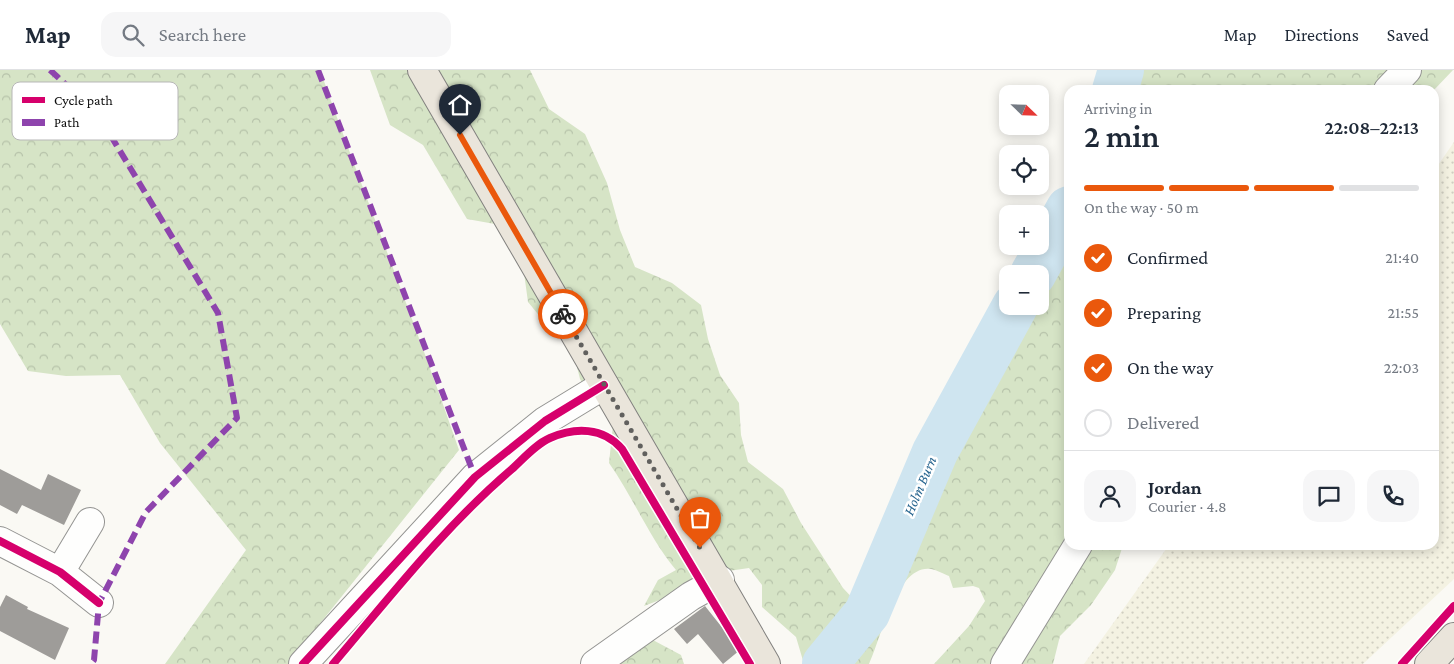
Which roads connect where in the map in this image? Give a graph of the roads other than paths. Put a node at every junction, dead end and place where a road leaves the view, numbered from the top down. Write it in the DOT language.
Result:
graph roads {
  1 [pos="422,70"];
  2 [pos="1406,70"];
  3 [pos="1392,85"];
  4 [pos="604,385"];
  5 [pos="90,522"];
  6 [pos="0,541"];
  7 [pos="1075,550"];
  8 [pos="60,572"];
  9 [pos="720,580"];
  10 [pos="99,603"];
  11 [pos="1454,636"];
  12 [pos="303,664"];
  13 [pos="595,664"];
  14 [pos="766,664"];
  15 [pos="1006,664"];
  16 [pos="1429,664"];
  1 -- 4 [label="main road"];
  2 -- 3 [label="street"];
  4 -- 9 [label="main road"];
  4 -- 12 [label="street"];
  5 -- 8 [label="street"];
  6 -- 8 [label="street"];
  7 -- 15 [label="street"];
  8 -- 10 [label="street"];
  9 -- 13 [label="street"];
  9 -- 14 [label="main road"];
  11 -- 16 [label="main road"];
}
